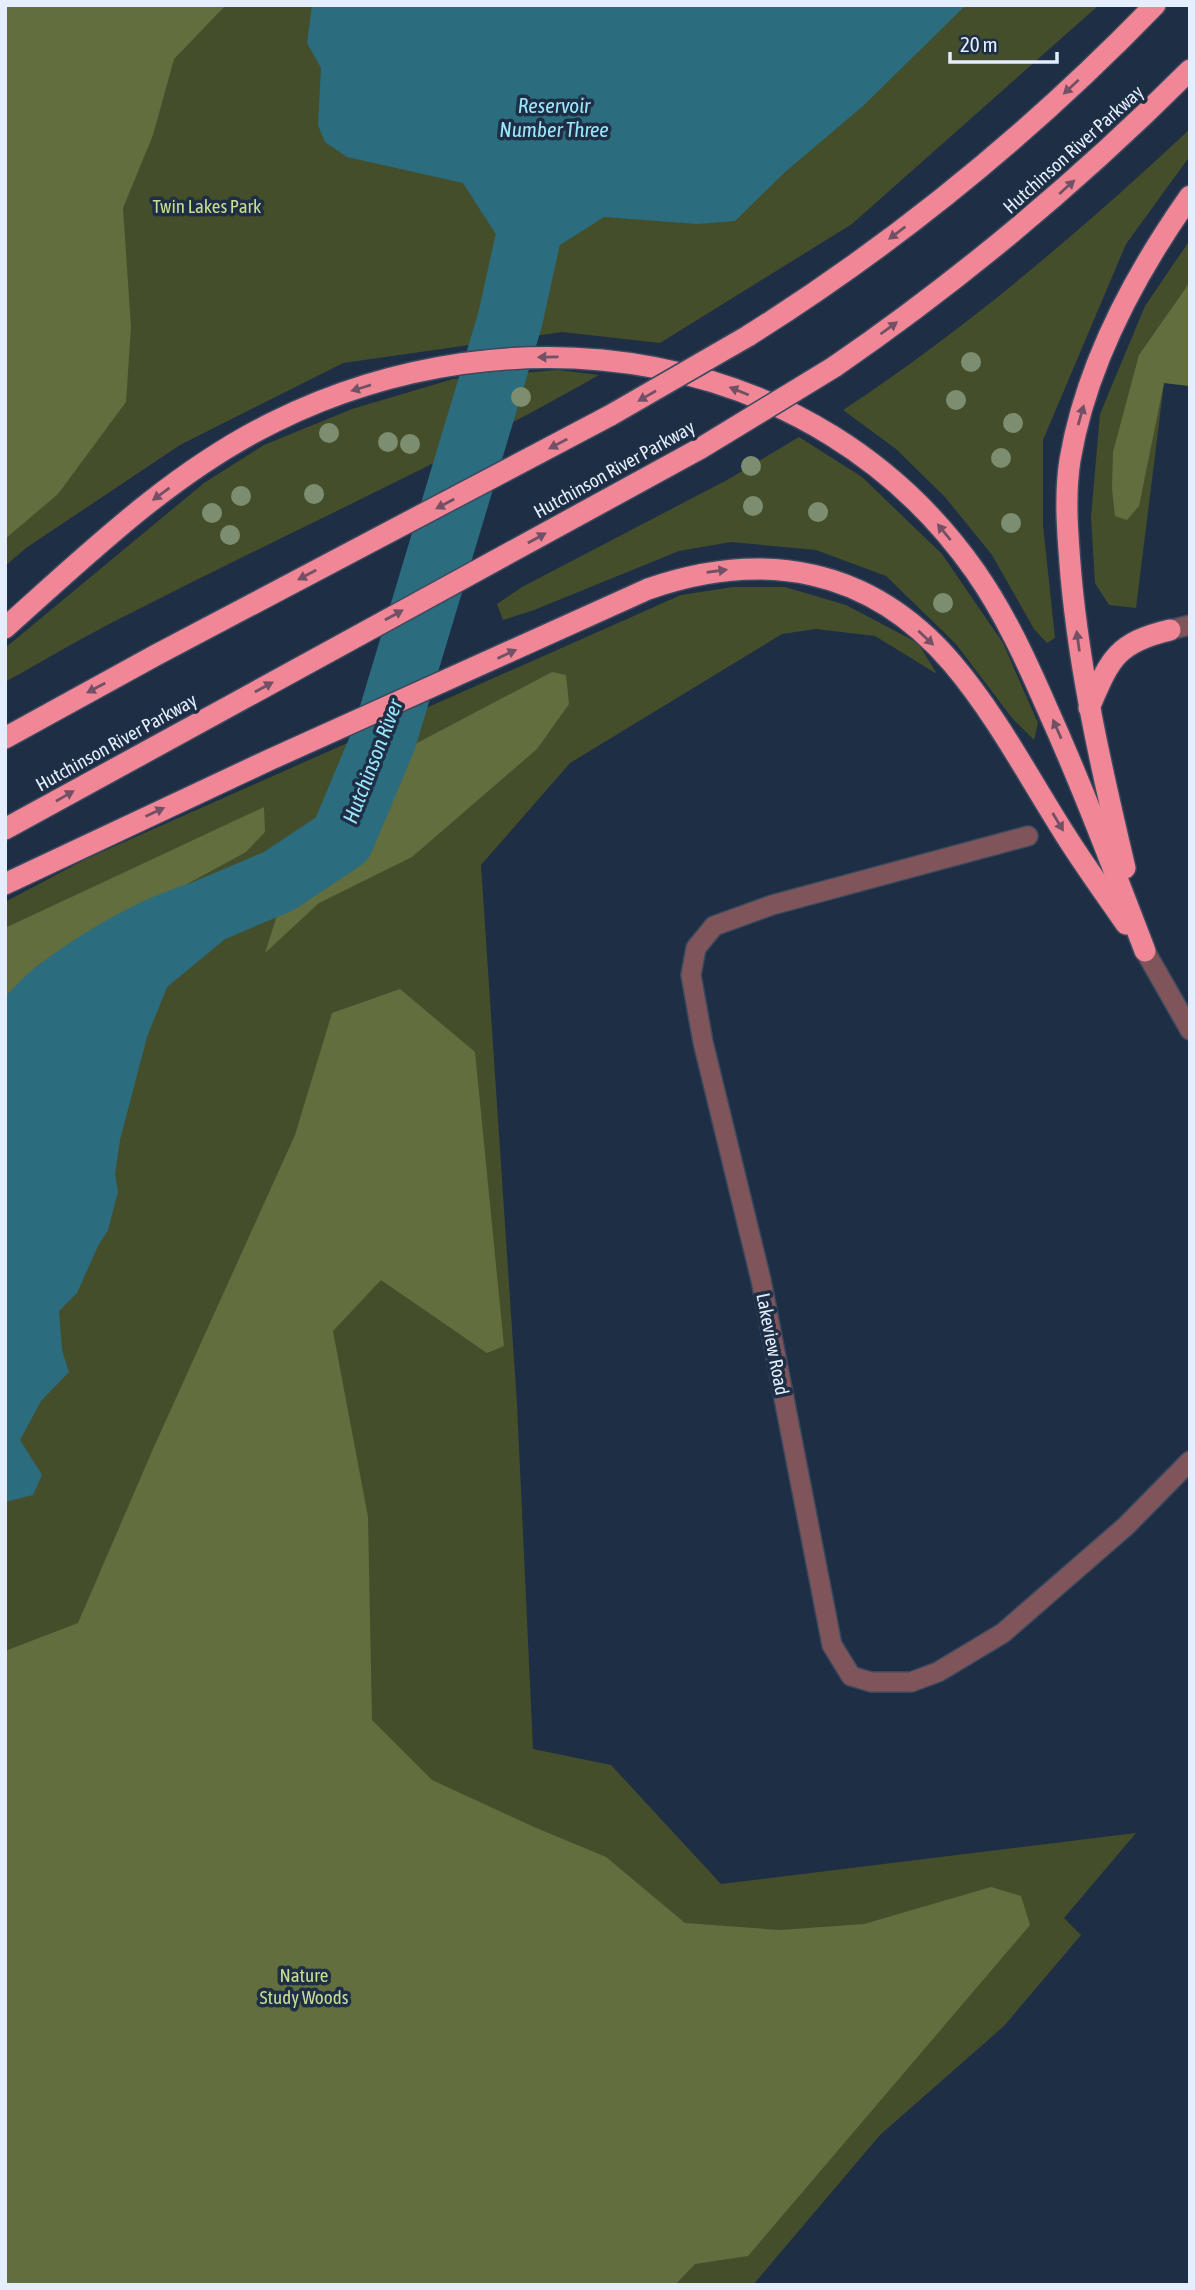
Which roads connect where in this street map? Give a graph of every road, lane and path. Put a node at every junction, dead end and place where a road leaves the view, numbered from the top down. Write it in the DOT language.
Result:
graph roads {
  1 [pos="1155,5"];
  2 [pos="1190,70"];
  3 [pos="1190,196"];
  4 [pos="1180,627"];
  5 [pos="5,628"];
  6 [pos="1089,708"];
  7 [pos="5,738"];
  8 [pos="5,829"];
  9 [pos="1028,836"];
  10 [pos="5,884"];
  11 [pos="1146,951"];
  12 [pos="1190,1030"];
  13 [pos="1190,1461"];
  1 -- 7 [label="highway, one-way, bridge"];
  8 -- 2 [label="highway, Hutchinson River Parkway, one-way, bridge"];
  6 -- 3 [label="highway, one-way"];
  4 -- 6 [label="highway"];
  11 -- 5 [label="highway, one-way"];
  6 -- 11 [label="highway"];
  9 -- 13 [label="street, Lakeview Road"];
  10 -- 11 [label="highway, one-way"];
  11 -- 12 [label="street"];
}
